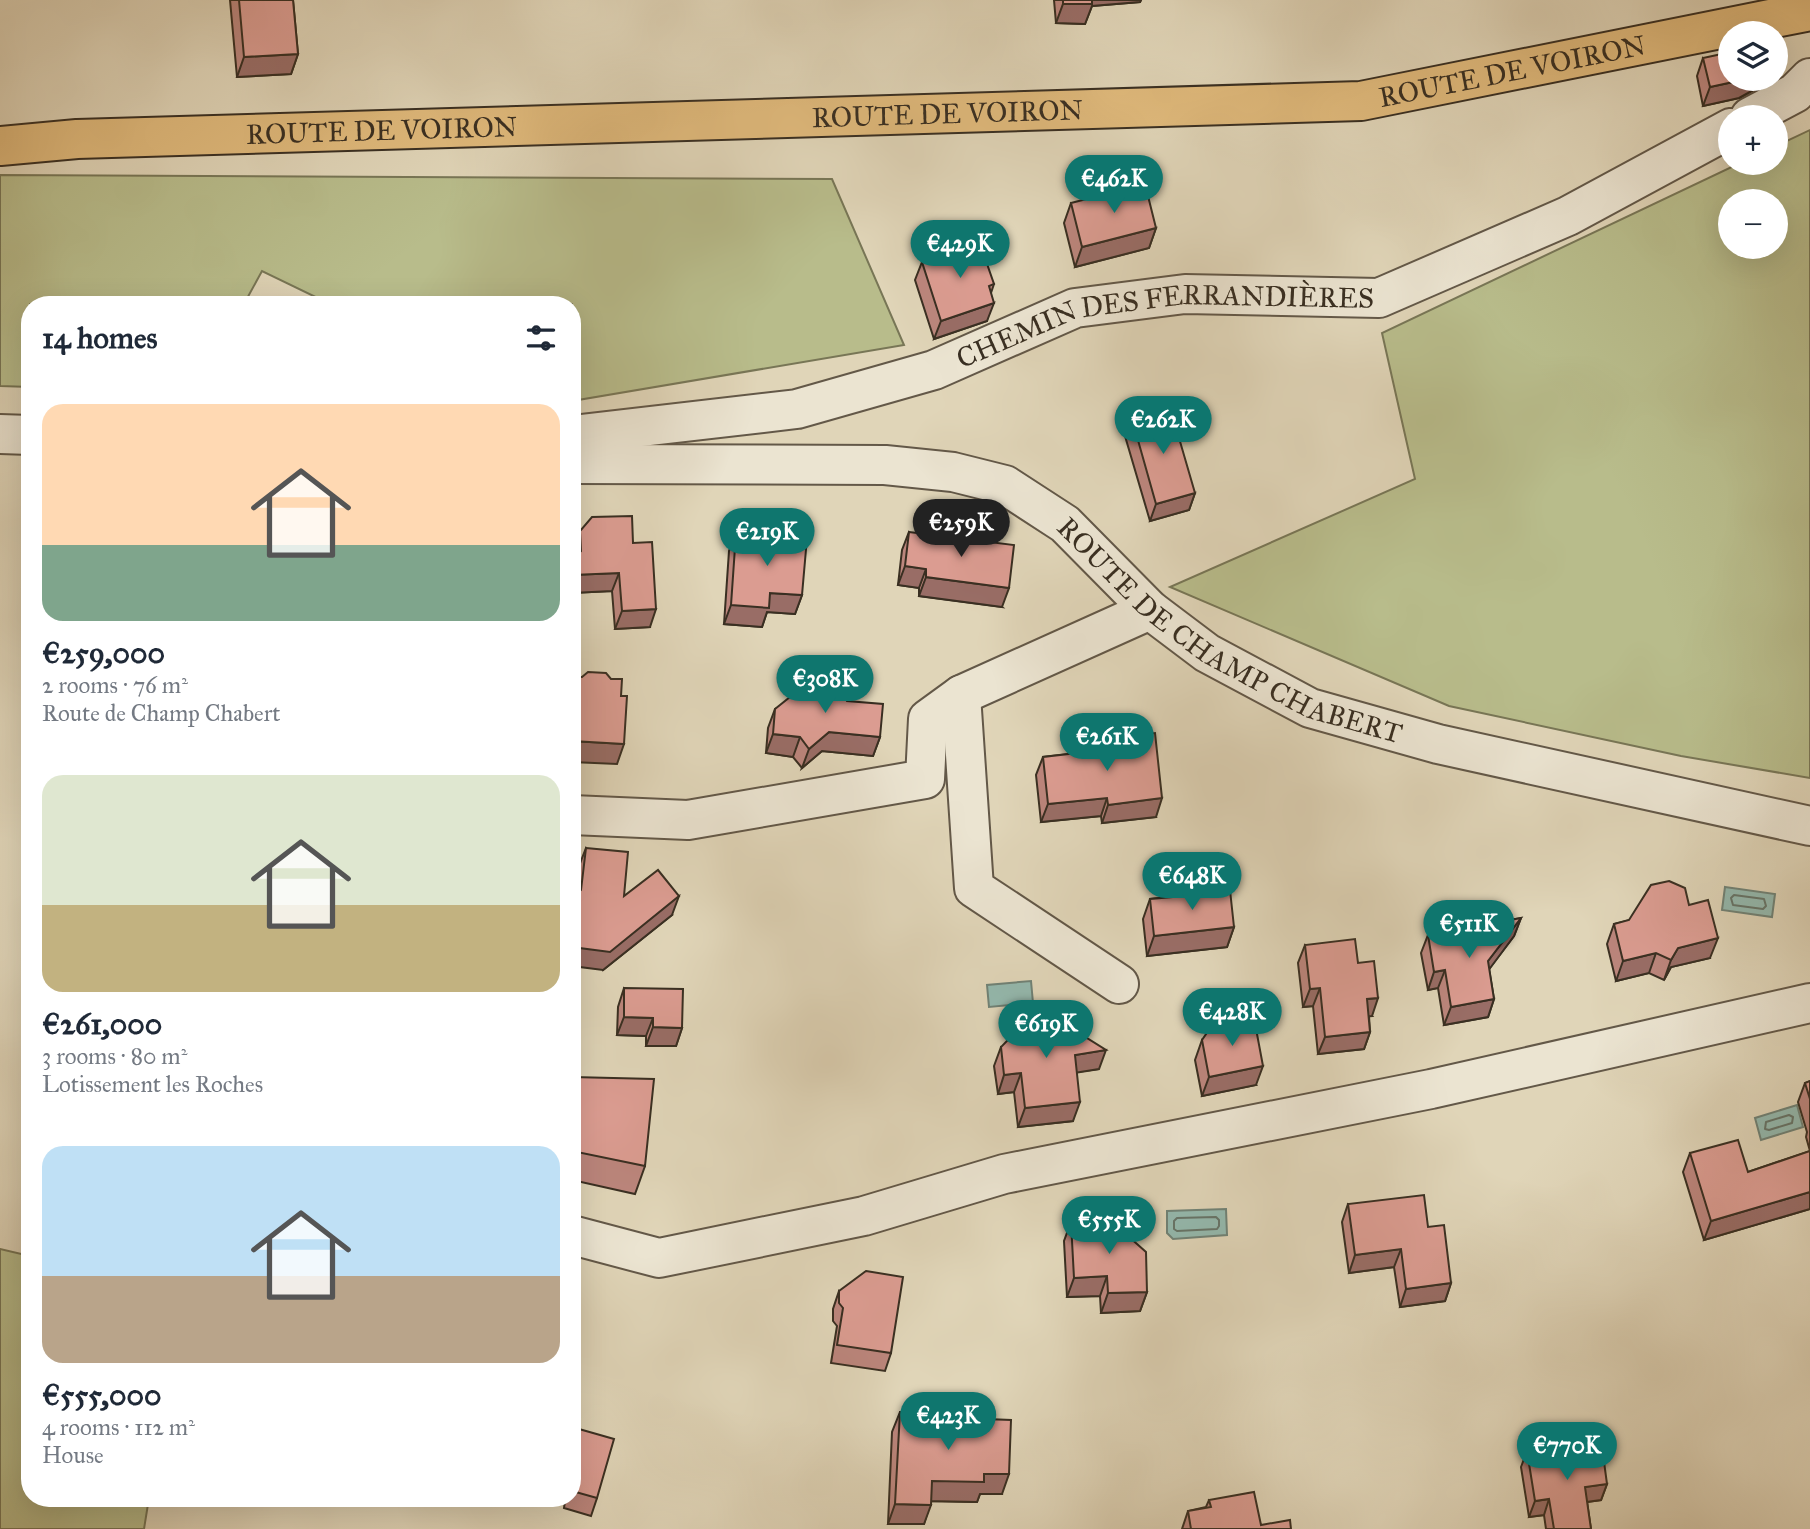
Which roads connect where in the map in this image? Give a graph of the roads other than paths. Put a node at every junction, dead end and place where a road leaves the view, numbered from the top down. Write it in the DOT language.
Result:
graph roads {
  1 [pos="1810,11"];
  2 [pos="1802,86"];
  3 [pos="1771,105"];
  4 [pos="0,131"];
  5 [pos="1718,135"];
  6 [pos="77,139"];
  7 [pos="0,146"];
  8 [pos="0,434"];
  9 [pos="581,434"];
  10 [pos="21,435"];
  11 [pos="581,464"];
  12 [pos="1150,610"];
  13 [pos="961,695"];
  14 [pos="581,814"];
  15 [pos="1810,825"];
  16 [pos="1119,984"];
  17 [pos="1810,1003"];
  18 [pos="581,1237"];
  1 -- 6 [label="main road, ROUTE DE VOIRON"];
  2 -- 3 [label="street"];
  4 -- 6 [label="main road, ROUTE DE VOIRON"];
  5 -- 9 [label="street, CHEMIN DES FERRANDIÈRES"];
  6 -- 7 [label="main road, ROUTE DE VOIRON"];
  8 -- 10 [label="street"];
  11 -- 12 [label="street, ROUTE DE CHAMP CHABERT"];
  12 -- 13 [label="street"];
  12 -- 15 [label="street, ROUTE DE CHAMP CHABERT"];
  13 -- 14 [label="street"];
  13 -- 16 [label="street"];
  17 -- 18 [label="street"];
}
